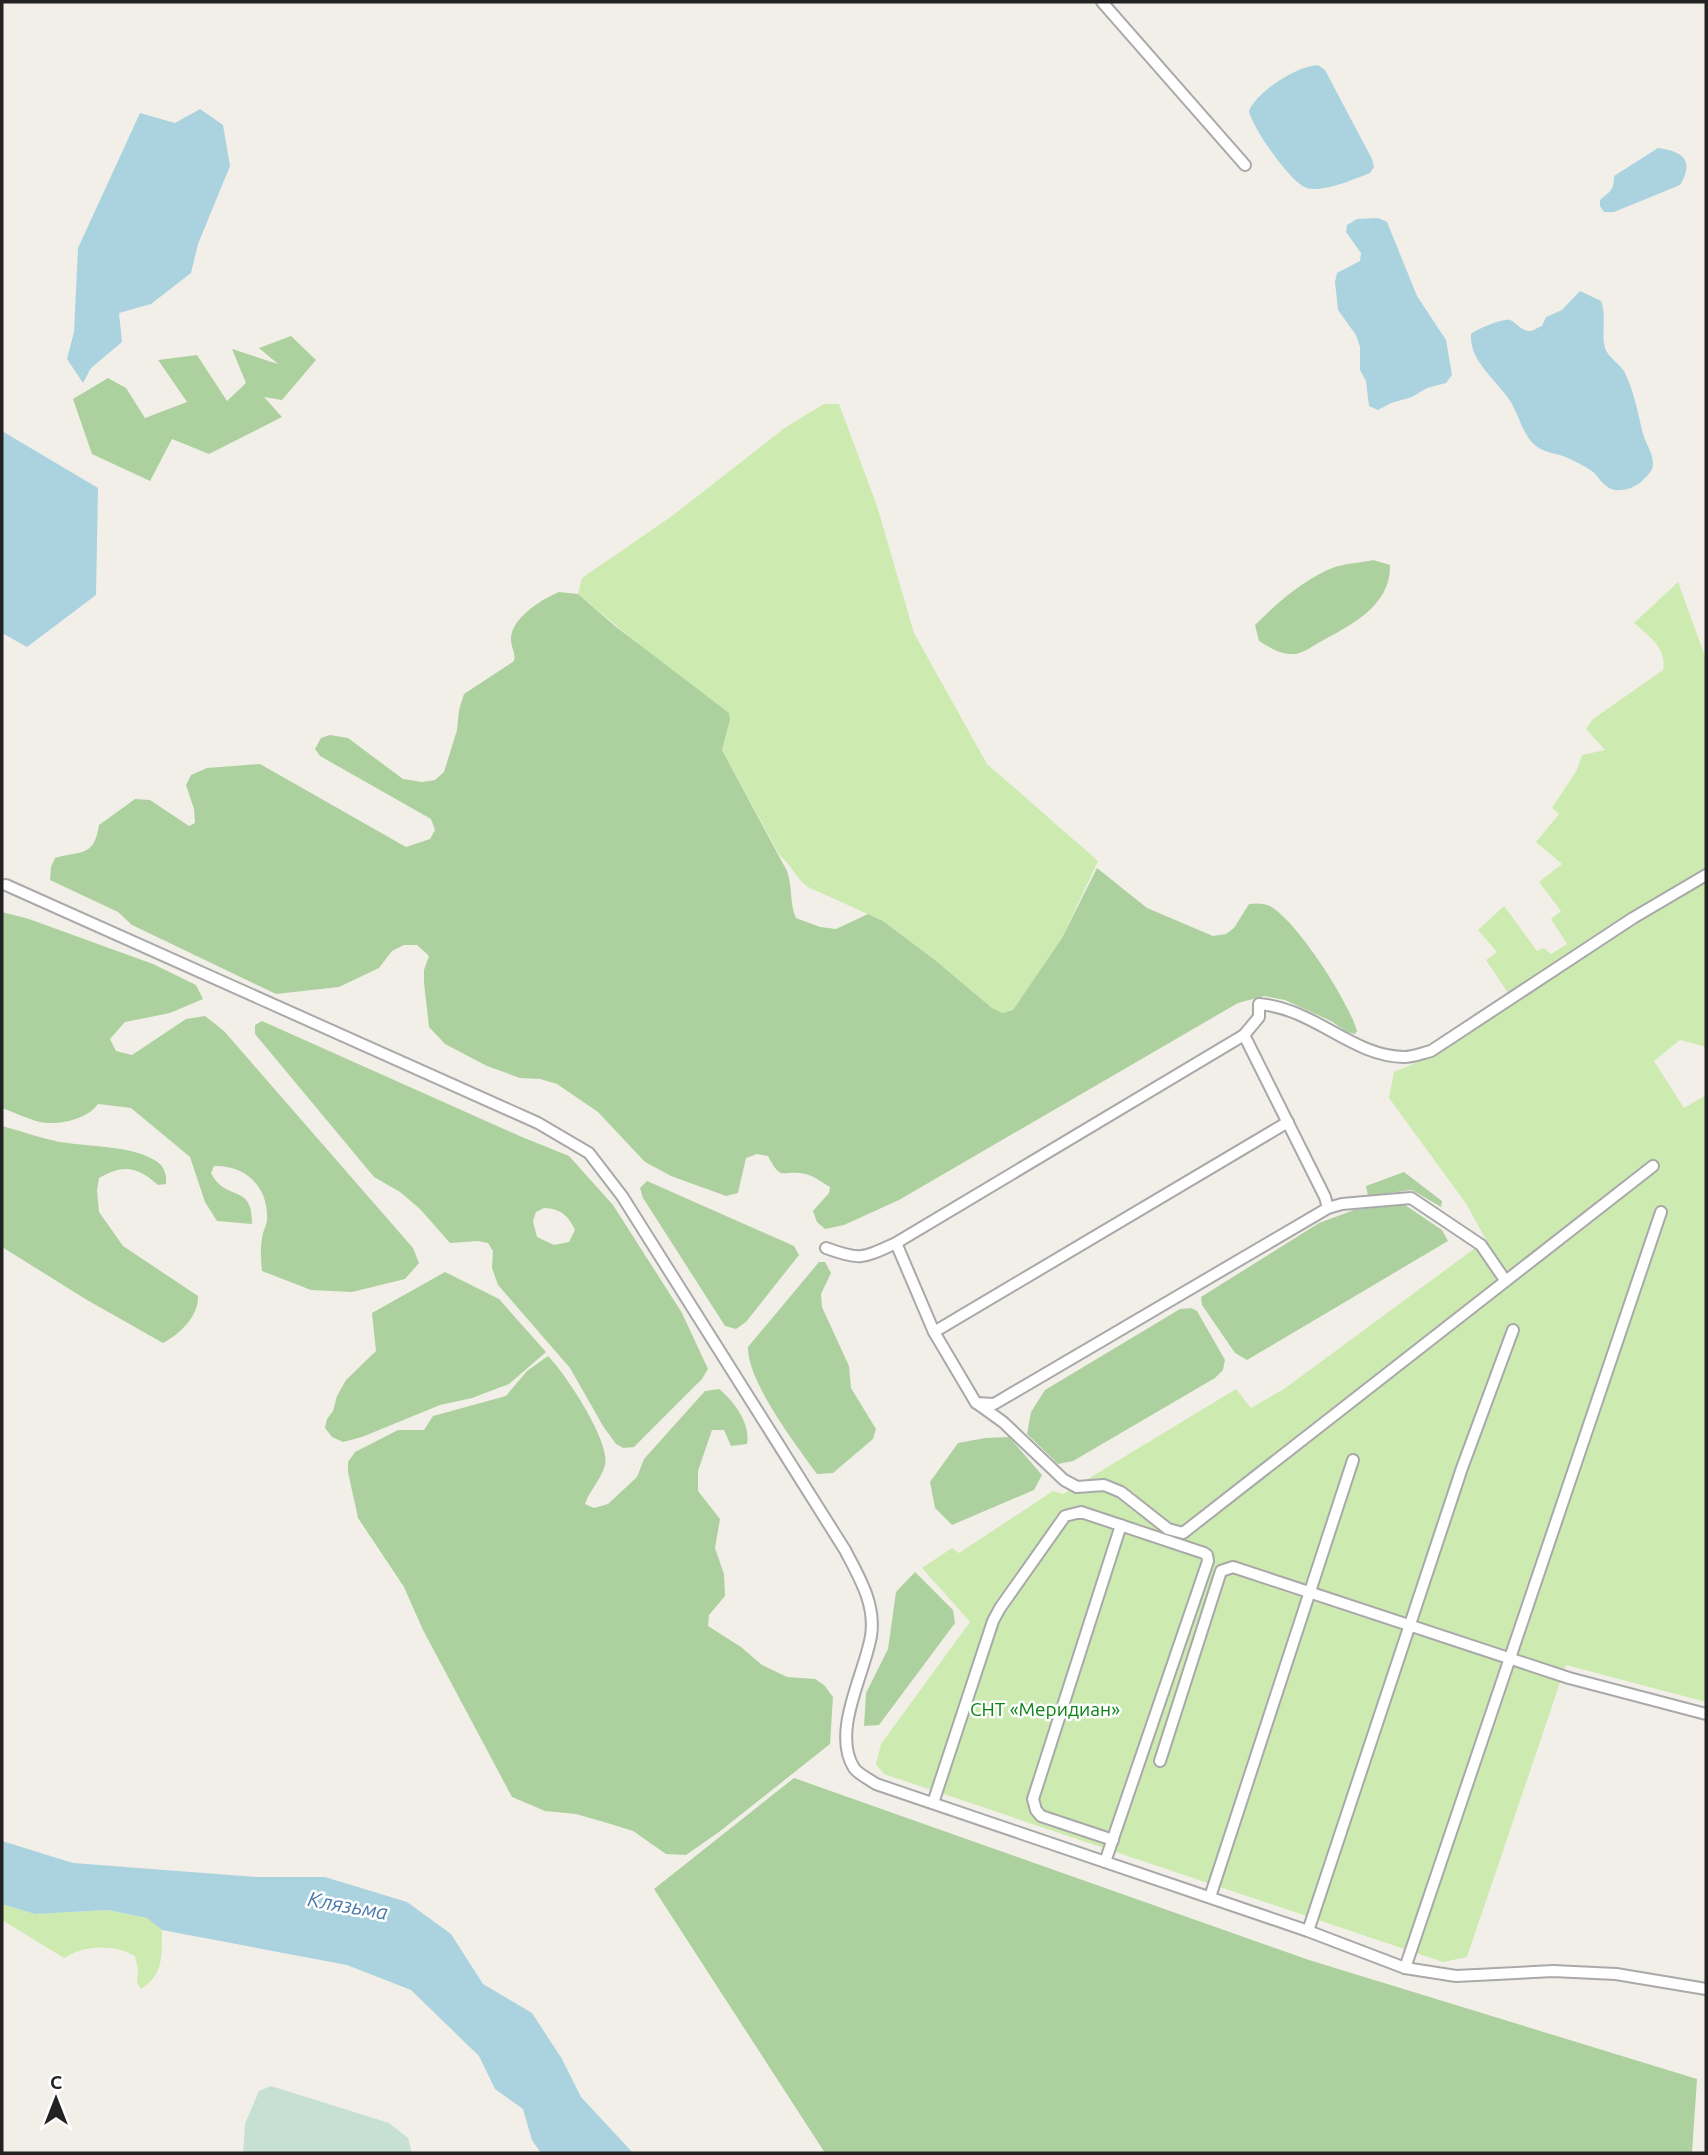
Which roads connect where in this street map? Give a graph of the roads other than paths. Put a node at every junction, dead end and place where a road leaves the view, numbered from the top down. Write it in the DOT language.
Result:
graph roads {
  1 [pos="1102,2"];
  2 [pos="1245,165"];
  3 [pos="1706,875"];
  4 [pos="6,885"];
  5 [pos="1244,1035"];
  6 [pos="1287,1122"];
  7 [pos="1653,1166"];
  8 [pos="1328,1208"];
  9 [pos="1661,1212"];
  10 [pos="896,1243"];
  11 [pos="826,1248"];
  12 [pos="1505,1280"];
  13 [pos="1513,1330"];
  14 [pos="934,1332"];
  15 [pos="975,1403"];
  16 [pos="1353,1460"];
  17 [pos="1121,1525"];
  18 [pos="1310,1592"];
  19 [pos="1411,1626"];
  20 [pos="1511,1658"];
  21 [pos="1706,1713"];
  22 [pos="1160,1760"];
  23 [pos="933,1803"];
  24 [pos="1113,1840"];
  25 [pos="1105,1862"];
  26 [pos="1210,1897"];
  27 [pos="1308,1931"];
  28 [pos="1405,1968"];
  29 [pos="1706,1989"];
  1 -- 2 [label="street"];
  3 -- 5 [label="street"];
  4 -- 23 [label="street"];
  5 -- 6 [label="street"];
  5 -- 10 [label="street"];
  6 -- 8 [label="street"];
  6 -- 14 [label="street"];
  7 -- 12 [label="street"];
  8 -- 12 [label="street"];
  8 -- 15 [label="street"];
  9 -- 20 [label="street"];
  10 -- 11 [label="street"];
  10 -- 14 [label="street"];
  12 -- 15 [label="street"];
  13 -- 19 [label="street"];
  14 -- 15 [label="street"];
  16 -- 18 [label="street"];
  17 -- 23 [label="street"];
  17 -- 24 [label="street"];
  17 -- 24 [label="street"];
  18 -- 19 [label="street"];
  18 -- 22 [label="street"];
  18 -- 26 [label="street"];
  19 -- 20 [label="street"];
  19 -- 27 [label="street"];
  20 -- 21 [label="street"];
  20 -- 28 [label="street"];
  23 -- 25 [label="street"];
  24 -- 25 [label="street"];
  25 -- 26 [label="street"];
  26 -- 27 [label="street"];
  27 -- 28 [label="street"];
  28 -- 29 [label="street"];
}
